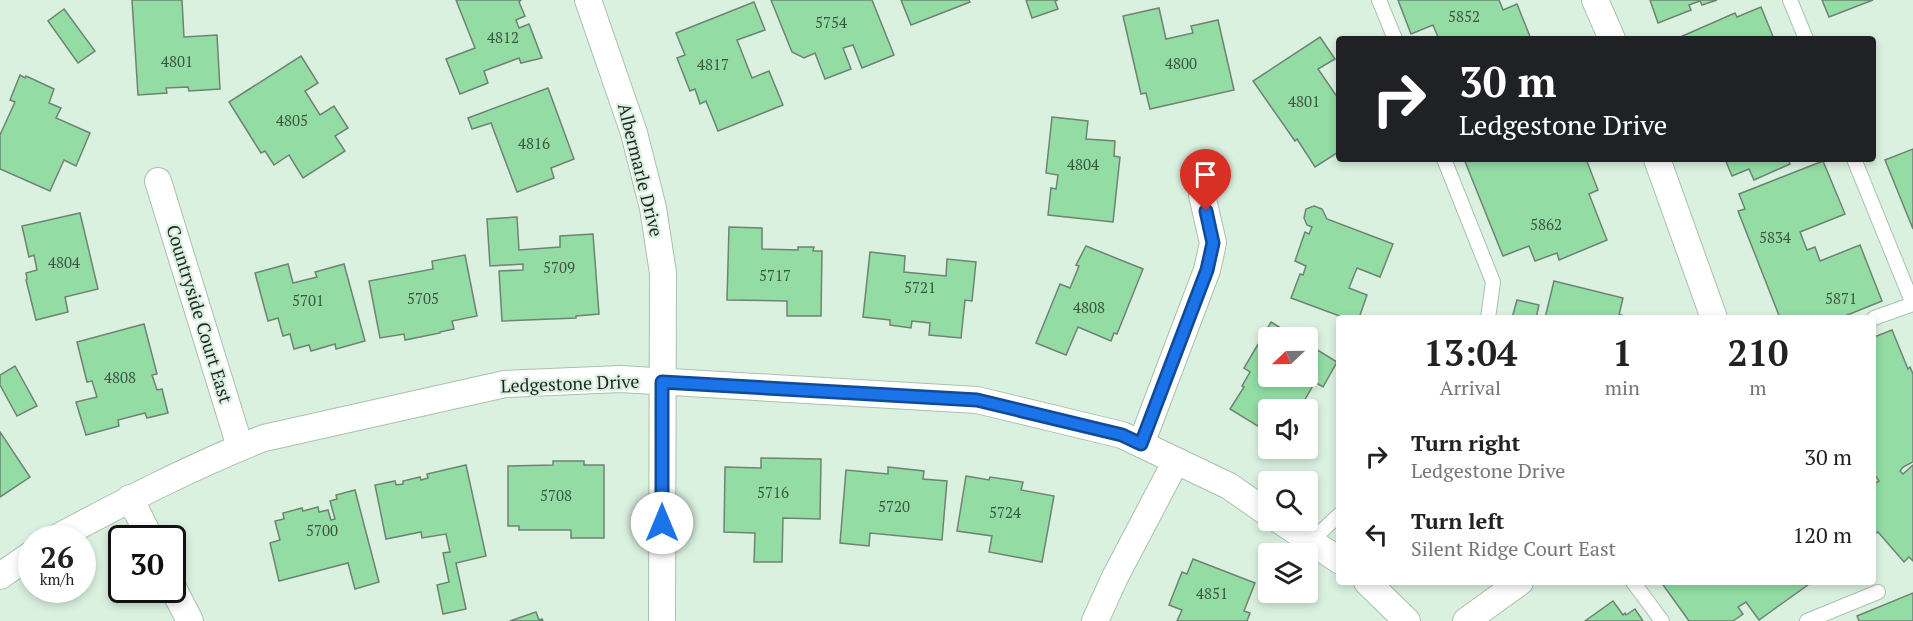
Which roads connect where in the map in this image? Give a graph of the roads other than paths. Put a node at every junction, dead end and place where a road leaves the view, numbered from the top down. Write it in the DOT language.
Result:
graph roads {
  1 [pos="588,0"];
  2 [pos="1379,0"];
  3 [pos="1595,0"];
  4 [pos="1790,0"];
  5 [pos="1394,36"];
  6 [pos="1611,36"];
  7 [pos="1805,36"];
  8 [pos="1445,162"];
  9 [pos="1658,162"];
  10 [pos="1855,162"];
  11 [pos="158,181"];
  12 [pos="1202,195"];
  13 [pos="1913,304"];
  14 [pos="1488,315"];
  15 [pos="1713,315"];
  16 [pos="1876,317"];
  17 [pos="662,382"];
  18 [pos="1141,444"];
  19 [pos="240,447"];
  20 [pos="1176,461"];
  21 [pos="130,498"];
  22 [pos="1258,506"];
  23 [pos="1336,518"];
  24 [pos="80,525"];
  25 [pos="144,525"];
  26 [pos="1294,531"];
  27 [pos="1310,542"];
  28 [pos="1336,558"];
  29 [pos="18,564"];
  30 [pos="0,576"];
  31 [pos="1370,585"];
  32 [pos="1516,585"];
  33 [pos="1635,585"];
  34 [pos="1878,592"];
  35 [pos="180,603"];
  36 [pos="662,619"];
  37 [pos="189,621"];
  38 [pos="1095,621"];
  39 [pos="1407,621"];
  40 [pos="1466,621"];
  41 [pos="1662,621"];
  42 [pos="1807,621"];
  1 -- 17 [label="street, Albermarle Drive"];
  2 -- 5 [label="lane"];
  3 -- 6 [label="street"];
  4 -- 7 [label="lane"];
  8 -- 14 [label="lane"];
  9 -- 15 [label="street"];
  10 -- 13 [label="lane"];
  11 -- 19 [label="street, Countryside Court East"];
  12 -- 18 [label="street"];
  13 -- 16 [label="lane"];
  17 -- 18 [label="street, Ledgestone Drive"];
  17 -- 19 [label="street, Ledgestone Drive"];
  17 -- 36 [label="street, Albermarle Drive"];
  18 -- 20 [label="street, Ledgestone Drive"];
  19 -- 21 [label="street, Ledgestone Drive"];
  20 -- 22 [label="street, Ledgestone Drive"];
  20 -- 38 [label="street"];
  21 -- 24 [label="street, Ledgestone Drive"];
  21 -- 25 [label="street"];
  23 -- 27 [label="lane"];
  26 -- 27 [label="street"];
  27 -- 28 [label="street"];
  29 -- 30 [label="street"];
  31 -- 39 [label="street"];
  32 -- 40 [label="street"];
  33 -- 41 [label="lane"];
  34 -- 42 [label="lane"];
  35 -- 37 [label="street"];
}
